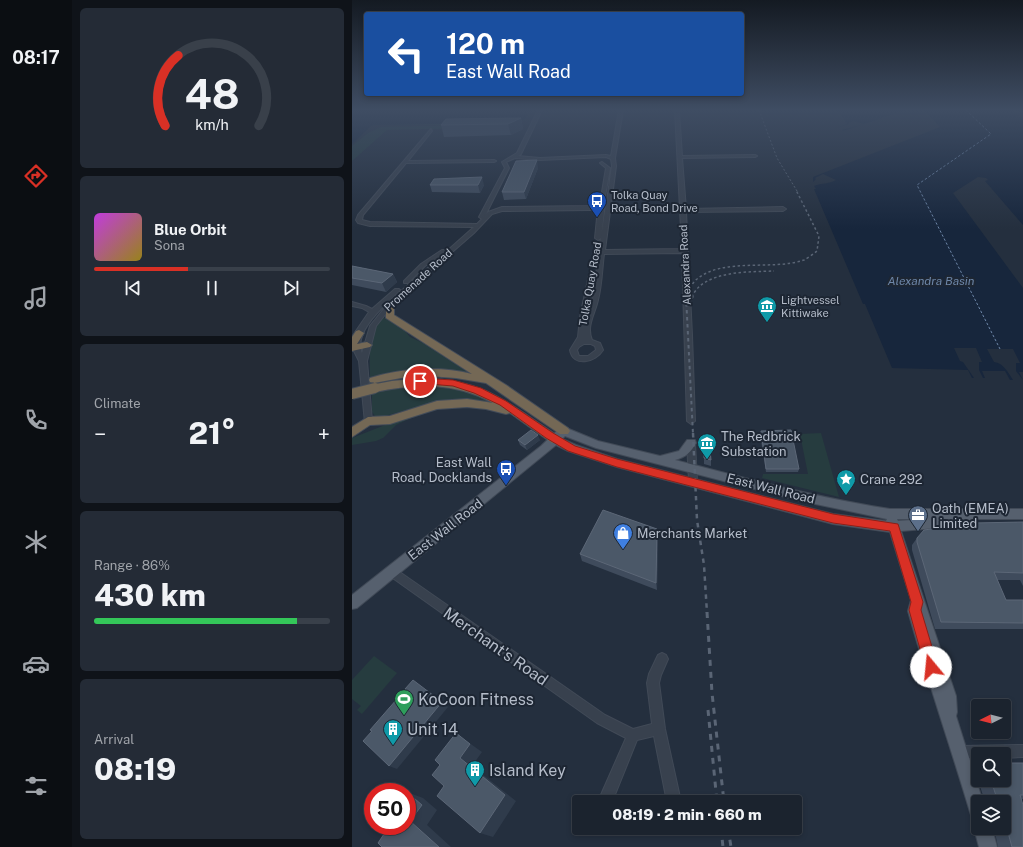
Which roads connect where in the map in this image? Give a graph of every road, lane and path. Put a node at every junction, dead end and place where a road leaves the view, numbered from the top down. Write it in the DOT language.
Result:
graph roads {
  1 [pos="416,150"];
  2 [pos="520,150"];
  3 [pos="611,150"];
  4 [pos="615,150"];
  5 [pos="680,150"];
  6 [pos="755,156"];
  7 [pos="680,157"];
  8 [pos="601,159"];
  9 [pos="613,159"];
  10 [pos="405,162"];
  11 [pos="509,163"];
  12 [pos="495,201"];
  13 [pos="608,202"];
  14 [pos="600,204"];
  15 [pos="590,208"];
  16 [pos="783,209"];
  17 [pos="492,211"];
  18 [pos="682,211"];
  19 [pos="602,219"];
  20 [pos="474,224"];
  21 [pos="462,226"];
  22 [pos="463,234"];
  23 [pos="684,250"];
  24 [pos="599,252"];
  25 [pos="352,304"];
  26 [pos="380,304"];
  27 [pos="390,304"];
  28 [pos="364,307"];
  29 [pos="373,312"];
  30 [pos="359,333"];
  31 [pos="589,342"];
  32 [pos="367,345"];
  33 [pos="577,345"];
  34 [pos="353,346"];
  35 [pos="363,361"];
  36 [pos="375,384"];
  37 [pos="352,387"];
  38 [pos="502,388"];
  39 [pos="352,395"];
  40 [pos="368,421"];
  41 [pos="530,421"];
  42 [pos="691,421"];
  43 [pos="564,431"];
  44 [pos="352,433"];
  45 [pos="556,440"];
  46 [pos="691,443"];
  47 [pos="659,459"];
  48 [pos="692,468"];
  49 [pos="693,481"];
  50 [pos="890,514"];
  51 [pos="994,514"];
  52 [pos="1023,514"];
  53 [pos="894,527"];
  54 [pos="391,571"];
  55 [pos="352,603"];
  56 [pos="662,659"];
  57 [pos="660,729"];
  58 [pos="633,735"];
  59 [pos="1023,751"];
  60 [pos="960,752"];
  61 [pos="608,795"];
  62 [pos="673,795"];
  63 [pos="973,795"];
  64 [pos="985,835"];
  65 [pos="988,847"];
  1 -- 10 [label="street"];
  2 -- 11 [label="street, Promenade Road"];
  3 -- 8 [label="street"];
  4 -- 9 [label="street, Tolka Quay Road"];
  5 -- 7 [label="street, Alexandra Road"];
  6 -- 7 [label="street"];
  7 -- 18 [label="street, Alexandra Road"];
  8 -- 9 [label="street"];
  8 -- 11 [label="street"];
  8 -- 14 [label="street, Tolka Quay Road"];
  9 -- 13 [label="street, Tolka Quay Road"];
  10 -- 11 [label="street"];
  10 -- 21 [label="street"];
  11 -- 12 [label="street, Promenade Road"];
  11 -- 20 [label="street, Promenade Road"];
  12 -- 14 [label="street"];
  12 -- 17 [label="street, Promenade Road"];
  13 -- 14 [label="street"];
  13 -- 19 [label="street, Tolka Quay Road"];
  14 -- 15 [label="street"];
  14 -- 19 [label="street, Tolka Quay Road"];
  15 -- 17 [label="street"];
  15 -- 19 [label="street"];
  16 -- 18 [label="street"];
  17 -- 27 [label="street, Promenade Road"];
  18 -- 23 [label="street, Alexandra Road"];
  19 -- 24 [label="street, Tolka Quay Road"];
  20 -- 21 [label="street"];
  20 -- 22 [label="street, Promenade Road"];
  21 -- 22 [label="street"];
  22 -- 26 [label="street, Promenade Road"];
  23 -- 24 [label="street"];
  23 -- 42 [label="street, Alexandra Road"];
  24 -- 31 [label="street, Tolka Quay Road"];
  24 -- 33 [label="street, Tolka Quay Road"];
  25 -- 28 [label="street"];
  26 -- 28 [label="street"];
  26 -- 29 [label="street, Promenade Road"];
  27 -- 32 [label="street, Promenade Road"];
  27 -- 38 [label="highway"];
  28 -- 29 [label="street"];
  29 -- 30 [label="street, Promenade Road"];
  30 -- 34 [label="highway"];
  31 -- 33 [label="street"];
  31 -- 33 [label="street"];
  32 -- 34 [label="highway"];
  32 -- 35 [label="street, Promenade Road"];
  34 -- 35 [label="street, Promenade Road"];
  35 -- 40 [label="street, Promenade Road"];
  36 -- 37 [label="highway"];
  36 -- 38 [label="highway"];
  36 -- 39 [label="highway, bridge"];
  36 -- 41 [label="highway"];
  38 -- 43 [label="highway"];
  40 -- 41 [label="highway"];
  40 -- 44 [label="highway"];
  41 -- 45 [label="highway"];
  43 -- 45 [label="main road, East Wall Road"];
  43 -- 47 [label="main road, East Wall Road"];
  45 -- 49 [label="main road, East Wall Road"];
  45 -- 54 [label="main road, East Wall Road"];
  46 -- 47 [label="main road"];
  46 -- 48 [label="street"];
  47 -- 48 [label="main road, East Wall Road"];
  48 -- 49 [label="street"];
  48 -- 50 [label="main road, East Wall Road"];
  49 -- 53 [label="main road, East Wall Road"];
  50 -- 51 [label="main road, East Wall Road"];
  50 -- 53 [label="main road"];
  51 -- 52 [label="main road, East Wall Road"];
  51 -- 53 [label="main road, East Wall Road"];
  53 -- 60 [label="main road"];
  54 -- 55 [label="main road, East Wall Road"];
  54 -- 58 [label="street, Merchant's Road"];
  56 -- 57 [label="street"];
  57 -- 58 [label="street"];
  57 -- 62 [label="street"];
  58 -- 61 [label="street"];
  59 -- 60 [label="street"];
  60 -- 63 [label="main road"];
  64 -- 65 [label="main road"];
}
